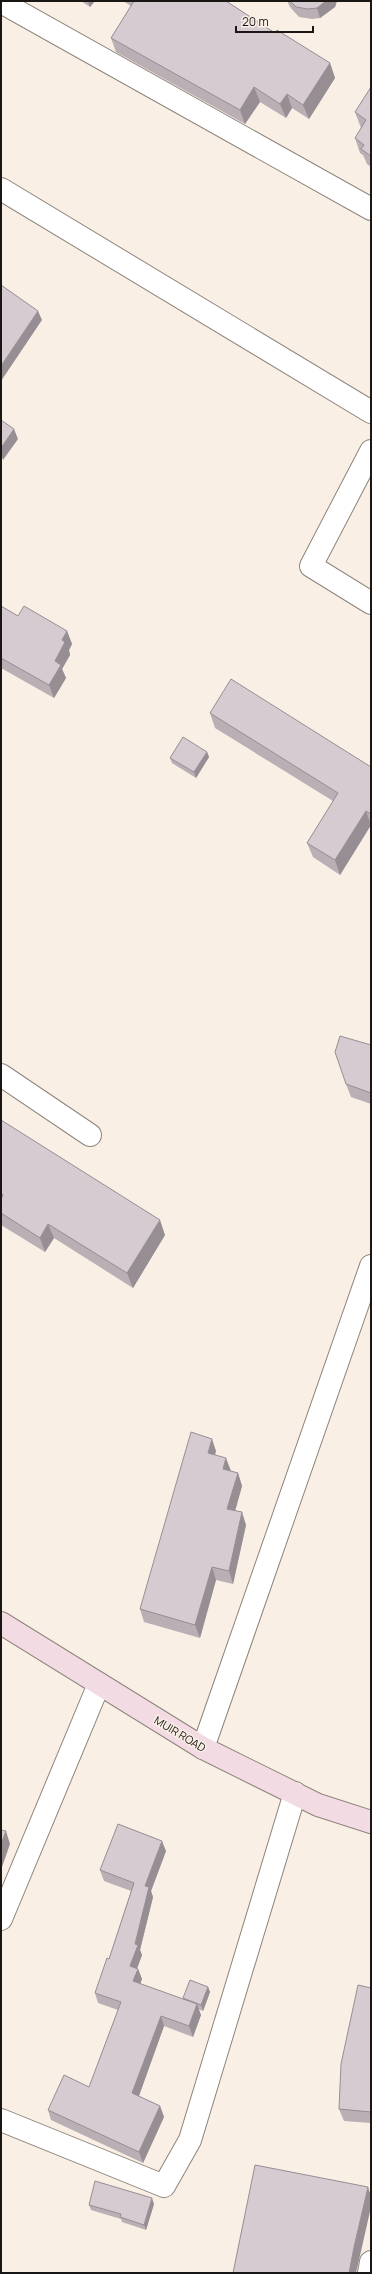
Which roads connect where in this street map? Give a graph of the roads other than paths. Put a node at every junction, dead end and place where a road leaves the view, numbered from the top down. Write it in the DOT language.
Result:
graph roads {
  1 [pos="1,2"];
  2 [pos="1,189"];
  3 [pos="371,209"];
  4 [pos="371,412"];
  5 [pos="371,451"];
  6 [pos="371,603"];
  7 [pos="1,1075"];
  8 [pos="90,1135"];
  9 [pos="371,1266"];
  10 [pos="1,1623"];
  11 [pos="99,1684"];
  12 [pos="203,1748"];
  13 [pos="295,1793"];
  14 [pos="371,1822"];
  15 [pos="1,1918"];
  16 [pos="1,2120"];
  17 [pos="371,2262"];
  18 [pos="369,2273"];
  1 -- 3 [label="street"];
  2 -- 4 [label="street"];
  5 -- 6 [label="street"];
  7 -- 8 [label="street"];
  9 -- 12 [label="street"];
  10 -- 11 [label="main road, MUIR ROAD"];
  11 -- 12 [label="main road, MUIR ROAD"];
  11 -- 15 [label="street"];
  12 -- 13 [label="main road, MUIR ROAD"];
  13 -- 14 [label="main road, MUIR ROAD"];
  13 -- 16 [label="street"];
  17 -- 18 [label="street"];
}
